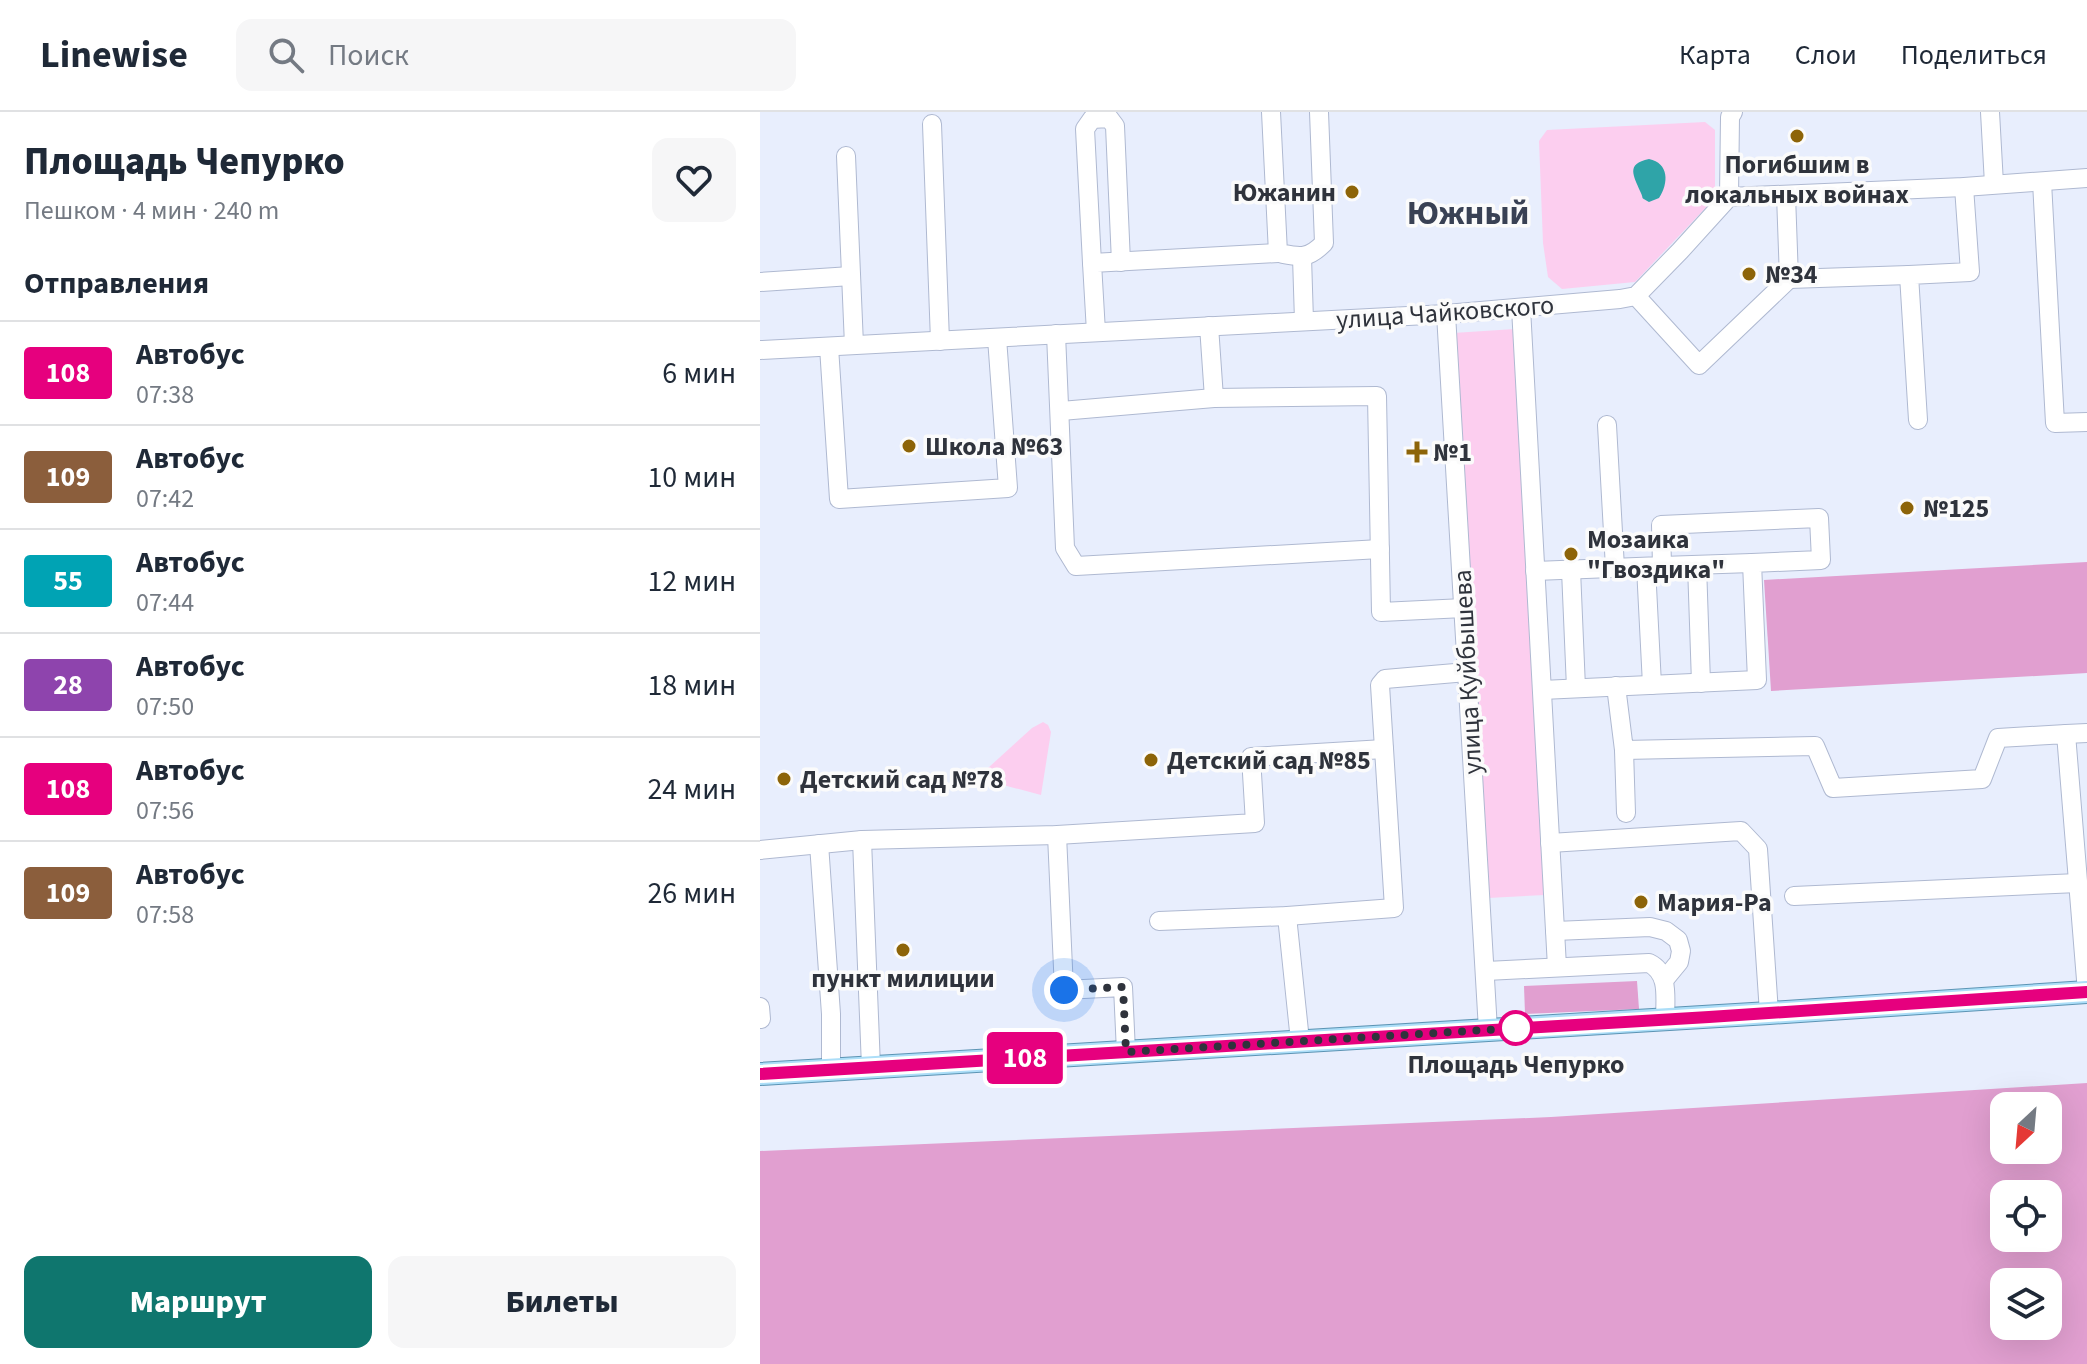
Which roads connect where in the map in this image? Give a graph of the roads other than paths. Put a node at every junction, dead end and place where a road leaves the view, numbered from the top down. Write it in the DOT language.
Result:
graph roads {
  1 [pos="1271,112"];
  2 [pos="1319,112"];
  3 [pos="1733,112"];
  4 [pos="1990,112"];
  5 [pos="932,124"];
  6 [pos="846,156"];
  7 [pos="2087,178"];
  8 [pos="2042,182"];
  9 [pos="1994,184"];
  10 [pos="1964,187"];
  11 [pos="1786,195"];
  12 [pos="1729,197"];
  13 [pos="1278,253"];
  14 [pos="1302,257"];
  15 [pos="1121,262"];
  16 [pos="1092,263"];
  17 [pos="1909,275"];
  18 [pos="851,276"];
  19 [pos="1789,279"];
  20 [pos="760,282"];
  21 [pos="1636,296"];
  22 [pos="1521,308"];
  23 [pos="1446,314"];
  24 [pos="1304,321"];
  25 [pos="1209,326"];
  26 [pos="1096,332"];
  27 [pos="1056,334"];
  28 [pos="997,338"];
  29 [pos="940,341"];
  30 [pos="854,345"];
  31 [pos="829,347"];
  32 [pos="760,350"];
  33 [pos="1214,398"];
  34 [pos="1061,411"];
  35 [pos="1918,420"];
  36 [pos="2087,422"];
  37 [pos="1607,425"];
  38 [pos="1380,549"];
  39 [pos="1752,563"];
  40 [pos="1697,565"];
  41 [pos="1654,566"];
  42 [pos="1615,568"];
  43 [pos="1571,570"];
  44 [pos="1535,571"];
  45 [pos="1464,608"];
  46 [pos="1467,672"];
  47 [pos="1701,683"];
  48 [pos="1652,685"];
  49 [pos="1616,686"];
  50 [pos="1576,688"];
  51 [pos="1542,690"];
  52 [pos="2087,733"];
  53 [pos="2066,734"];
  54 [pos="1384,749"];
  55 [pos="1624,750"];
  56 [pos="1626,813"];
  57 [pos="1057,835"];
  58 [pos="862,840"];
  59 [pos="1550,843"];
  60 [pos="819,844"];
  61 [pos="760,850"];
  62 [pos="2078,883"];
  63 [pos="1794,896"];
  64 [pos="1287,916"];
  65 [pos="1159,921"];
  66 [pos="1555,931"];
  67 [pos="1557,967"];
  68 [pos="1486,971"];
  69 [pos="1665,979"];
  70 [pos="2087,992"];
  71 [pos="760,1007"];
  72 [pos="1769,1013"];
  73 [pos="761,1019"];
  74 [pos="1665,1020"];
  75 [pos="1488,1030"];
  76 [pos="1300,1041"];
  77 [pos="1126,1052"];
  78 [pos="871,1067"];
  79 [pos="831,1070"];
  80 [pos="760,1074"];
  1 -- 13 [label="street"];
  2 -- 14 [label="street"];
  3 -- 12 [label="street"];
  4 -- 9 [label="street"];
  5 -- 29 [label="street"];
  6 -- 18 [label="street"];
  7 -- 8 [label="street"];
  8 -- 9 [label="street"];
  8 -- 36 [label="street"];
  9 -- 10 [label="street"];
  10 -- 11 [label="street"];
  10 -- 17 [label="street"];
  11 -- 12 [label="street"];
  11 -- 19 [label="street"];
  12 -- 21 [label="street"];
  13 -- 14 [label="street"];
  13 -- 15 [label="street"];
  14 -- 24 [label="street"];
  15 -- 16 [label="street"];
  15 -- 16 [label="street"];
  16 -- 26 [label="street"];
  17 -- 19 [label="street"];
  17 -- 35 [label="street"];
  18 -- 20 [label="street"];
  18 -- 30 [label="street"];
  19 -- 21 [label="street"];
  21 -- 22 [label="street, улица Чайковского"];
  22 -- 23 [label="street, улица Чайковского"];
  22 -- 44 [label="street"];
  23 -- 24 [label="street, улица Чайковского"];
  23 -- 45 [label="street, улица Куйбышева"];
  24 -- 25 [label="street, улица Чайковского"];
  25 -- 26 [label="street, улица Чайковского"];
  25 -- 33 [label="street"];
  26 -- 27 [label="street, улица Чайковского"];
  27 -- 28 [label="street, улица Чайковского"];
  27 -- 34 [label="street"];
  28 -- 29 [label="street, улица Чайковского"];
  28 -- 31 [label="street"];
  29 -- 30 [label="street, улица Чайковского"];
  30 -- 31 [label="street, улица Чайковского"];
  31 -- 32 [label="street, улица Чайковского"];
  33 -- 34 [label="street"];
  33 -- 38 [label="street"];
  34 -- 38 [label="street"];
  37 -- 42 [label="street"];
  38 -- 45 [label="street"];
  39 -- 40 [label="street"];
  39 -- 41 [label="street"];
  39 -- 47 [label="street"];
  40 -- 41 [label="street"];
  40 -- 47 [label="street"];
  41 -- 42 [label="street"];
  41 -- 48 [label="street"];
  42 -- 43 [label="street"];
  43 -- 44 [label="street"];
  43 -- 50 [label="street"];
  44 -- 51 [label="street"];
  45 -- 46 [label="street, улица Куйбышева"];
  46 -- 54 [label="street"];
  46 -- 68 [label="street, улица Куйбышева"];
  47 -- 48 [label="street"];
  48 -- 49 [label="street"];
  49 -- 50 [label="street"];
  49 -- 55 [label="street"];
  50 -- 51 [label="street"];
  51 -- 59 [label="street"];
  52 -- 53 [label="street"];
  53 -- 55 [label="street"];
  53 -- 62 [label="street"];
  54 -- 57 [label="street"];
  54 -- 64 [label="street"];
  55 -- 56 [label="street"];
  57 -- 58 [label="street"];
  57 -- 77 [label="street"];
  58 -- 60 [label="street"];
  58 -- 78 [label="street"];
  59 -- 66 [label="street"];
  59 -- 72 [label="street"];
  60 -- 61 [label="street"];
  60 -- 79 [label="street"];
  62 -- 63 [label="street"];
  62 -- 70 [label="street"];
  64 -- 65 [label="street"];
  64 -- 76 [label="street"];
  66 -- 67 [label="street"];
  66 -- 69 [label="street"];
  67 -- 68 [label="street"];
  67 -- 69 [label="street"];
  68 -- 75 [label="street, улица Куйбышева"];
  69 -- 74 [label="street"];
  70 -- 72 [label="main road"];
  71 -- 73 [label="street"];
  72 -- 74 [label="main road"];
  74 -- 75 [label="main road"];
  75 -- 76 [label="main road"];
  76 -- 77 [label="main road"];
  77 -- 78 [label="main road"];
  78 -- 79 [label="main road"];
  79 -- 80 [label="main road"];
}
